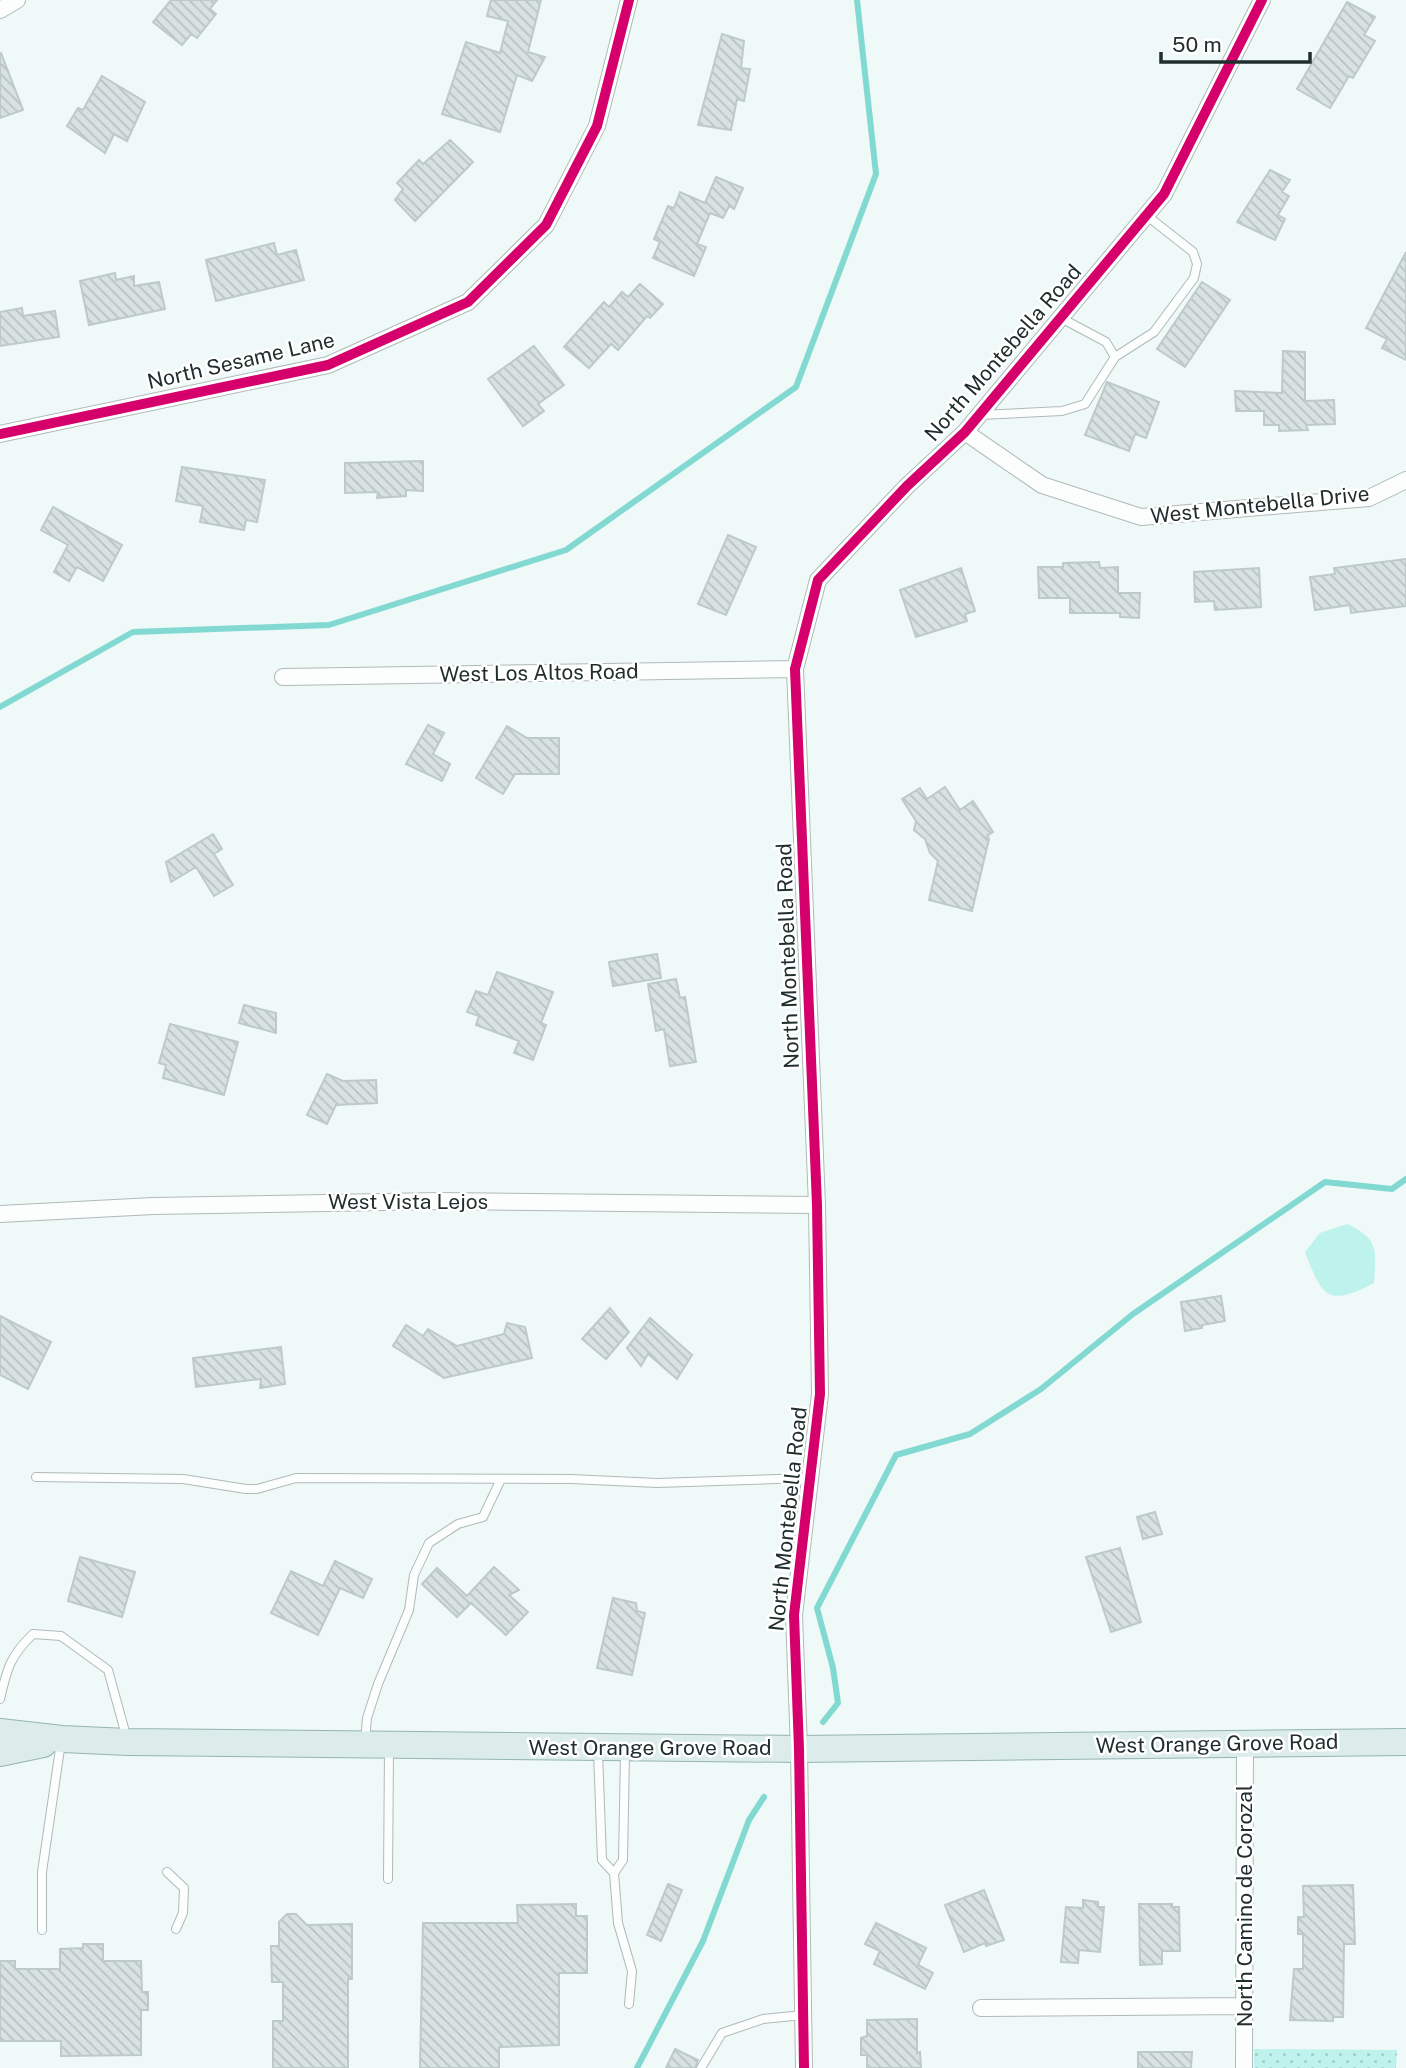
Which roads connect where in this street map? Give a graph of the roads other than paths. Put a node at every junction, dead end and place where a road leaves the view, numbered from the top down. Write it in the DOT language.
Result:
graph roads {
  1 [pos="17,0"];
  2 [pos="629,0"];
  3 [pos="1262,0"];
  4 [pos="0,10"];
  5 [pos="1146,215"];
  6 [pos="1061,318"];
  7 [pos="1115,357"];
  8 [pos="980,415"];
  9 [pos="965,432"];
  10 [pos="0,434"];
  11 [pos="1406,480"];
  12 [pos="795,669"];
  13 [pos="283,677"];
  14 [pos="817,1205"];
  15 [pos="0,1214"];
  16 [pos="36,1477"];
  17 [pos="810,1478"];
  18 [pos="501,1479"];
  19 [pos="0,1699"];
  20 [pos="0,1732"];
  21 [pos="62,1739"];
  22 [pos="128,1742"];
  23 [pos="1406,1742"];
  24 [pos="1245,1744"];
  25 [pos="377,1745"];
  26 [pos="598,1748"];
  27 [pos="625,1748"];
  28 [pos="799,1749"];
  29 [pos="0,1754"];
  30 [pos="167,1872"];
  31 [pos="614,1873"];
  32 [pos="388,1879"];
  33 [pos="176,1929"];
  34 [pos="42,1930"];
  35 [pos="629,2004"];
  36 [pos="1245,2006"];
  37 [pos="981,2008"];
  38 [pos="803,2015"];
  39 [pos="701,2068"];
  40 [pos="804,2068"];
  41 [pos="1244,2068"];
  1 -- 4 [label="street"];
  2 -- 10 [label="street, North Sesame Lane"];
  3 -- 5 [label="street, North Montebella Road"];
  5 -- 6 [label="street, North Montebella Road"];
  5 -- 7 [label="lane"];
  6 -- 7 [label="lane"];
  6 -- 8 [label="street, North Montebella Road"];
  7 -- 8 [label="lane"];
  8 -- 9 [label="street, North Montebella Road"];
  9 -- 11 [label="street, West Montebella Drive"];
  9 -- 12 [label="street, North Montebella Road"];
  12 -- 13 [label="street, West Los Altos Road"];
  12 -- 14 [label="street, North Montebella Road"];
  14 -- 15 [label="street, West Vista Lejos"];
  14 -- 17 [label="street, North Montebella Road"];
  16 -- 18 [label="lane"];
  17 -- 18 [label="lane"];
  17 -- 28 [label="street, North Montebella Road"];
  18 -- 25 [label="lane"];
  19 -- 22 [label="lane"];
  20 -- 21 [label="main road, West Orange Grove Road"];
  21 -- 22 [label="main road, West Orange Grove Road"];
  21 -- 29 [label="main road, West Orange Grove Road"];
  21 -- 34 [label="lane"];
  22 -- 25 [label="main road, West Orange Grove Road"];
  23 -- 24 [label="main road, West Orange Grove Road"];
  24 -- 28 [label="main road, West Orange Grove Road"];
  24 -- 36 [label="street, North Camino de Corozal"];
  25 -- 26 [label="main road, West Orange Grove Road"];
  25 -- 32 [label="lane"];
  26 -- 27 [label="main road, West Orange Grove Road"];
  26 -- 31 [label="lane"];
  27 -- 28 [label="main road, West Orange Grove Road"];
  27 -- 31 [label="lane"];
  28 -- 38 [label="street, North Montebella Road"];
  30 -- 33 [label="lane"];
  31 -- 35 [label="lane"];
  36 -- 37 [label="street"];
  36 -- 41 [label="street, North Camino de Corozal"];
  38 -- 39 [label="lane"];
  38 -- 40 [label="street, North Montebella Road"];
}
